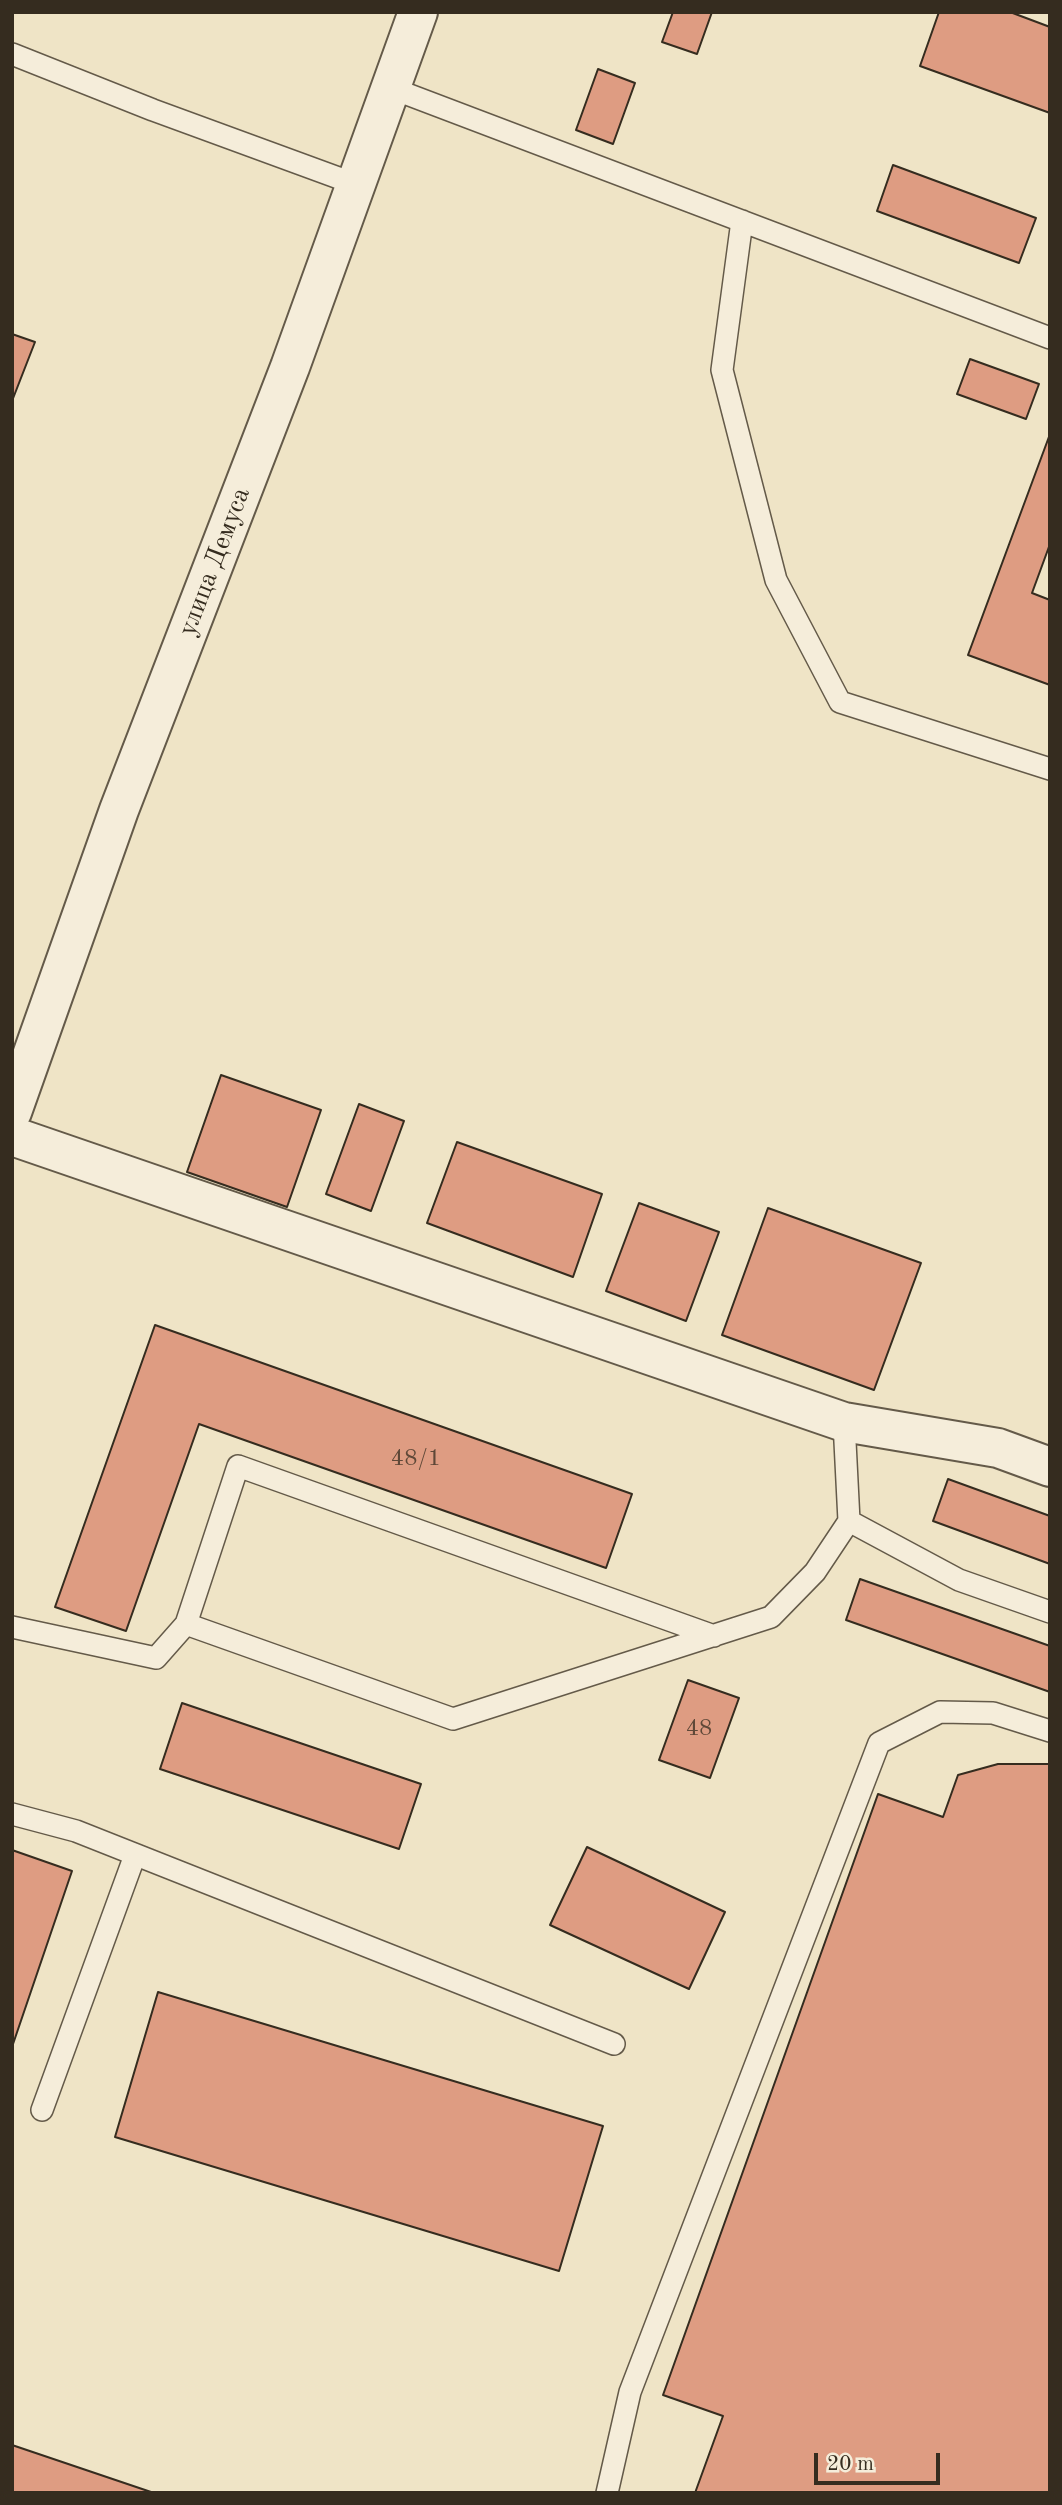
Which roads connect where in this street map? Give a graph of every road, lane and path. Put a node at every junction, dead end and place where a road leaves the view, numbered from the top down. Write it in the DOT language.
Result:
graph roads {
  1 [pos="418,12"];
  2 [pos="12,54"];
  3 [pos="391,88"];
  4 [pos="355,184"];
  5 [pos="742,221"];
  6 [pos="1050,338"];
  7 [pos="1050,769"];
  8 [pos="12,1112"];
  9 [pos="12,1136"];
  10 [pos="844,1423"];
  11 [pos="1050,1467"];
  12 [pos="849,1521"];
  13 [pos="1050,1612"];
  14 [pos="186,1624"];
  15 [pos="12,1627"];
  16 [pos="713,1636"];
  17 [pos="1050,1731"];
  18 [pos="12,1814"];
  19 [pos="135,1855"];
  20 [pos="614,2044"];
  21 [pos="42,2110"];
  22 [pos="614,2491"];
  1 -- 3 [label="street, улица Демуса"];
  2 -- 4 [label="lane"];
  3 -- 4 [label="street, улица Демуса"];
  3 -- 5 [label="lane"];
  4 -- 8 [label="street, улица Демуса"];
  5 -- 6 [label="lane"];
  5 -- 7 [label="lane"];
  9 -- 10 [label="street"];
  10 -- 11 [label="street"];
  10 -- 12 [label="lane"];
  12 -- 13 [label="lane"];
  12 -- 16 [label="lane"];
  14 -- 15 [label="lane"];
  14 -- 16 [label="lane"];
  14 -- 16 [label="lane"];
  17 -- 22 [label="lane"];
  18 -- 19 [label="lane"];
  19 -- 20 [label="lane"];
  19 -- 21 [label="lane"];
}
